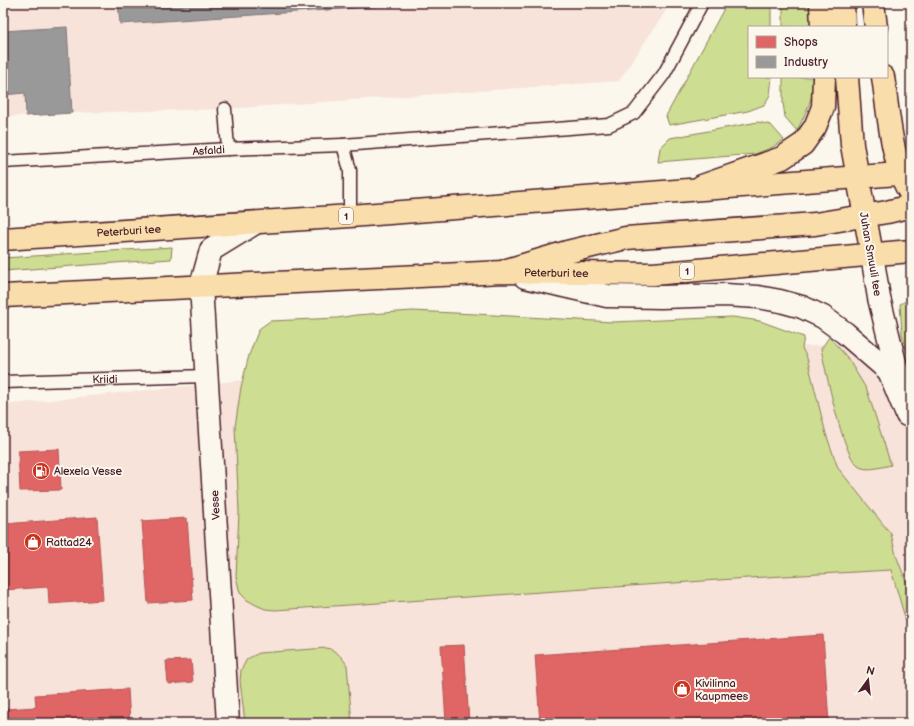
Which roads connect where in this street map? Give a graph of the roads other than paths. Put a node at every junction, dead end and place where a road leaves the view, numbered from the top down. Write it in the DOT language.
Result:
graph roads {
  1 [pos="702,3"];
  2 [pos="821,3"];
  3 [pos="843,3"];
  4 [pos="873,3"];
  5 [pos="822,26"];
  6 [pos="844,26"];
  7 [pos="876,26"];
  8 [pos="824,78"];
  9 [pos="847,78"];
  10 [pos="883,78"];
  11 [pos="225,109"];
  12 [pos="343,145"];
  13 [pos="228,150"];
  14 [pos="3,162"];
  15 [pos="906,173"];
  16 [pos="858,177"];
  17 [pos="688,190"];
  18 [pos="911,194"];
  19 [pos="911,206"];
  20 [pos="864,215"];
  21 [pos="350,216"];
  22 [pos="255,223"];
  23 [pos="3,239"];
  24 [pos="911,252"];
  25 [pos="872,255"];
  26 [pos="502,272"];
  27 [pos="201,286"];
  28 [pos="3,296"];
  29 [pos="207,376"];
  30 [pos="3,382"];
  31 [pos="909,421"];
  32 [pos="228,723"];
  1 -- 12 [label="lane, Asfaldi"];
  2 -- 5 [label="main road"];
  3 -- 6 [label="main road"];
  4 -- 7 [label="main road"];
  8 -- 17 [label="main road"];
  9 -- 16 [label="main road, Juhan Smuuli tee"];
  10 -- 15 [label="main road"];
  11 -- 13 [label="lane"];
  12 -- 13 [label="lane, Asfaldi"];
  12 -- 21 [label="lane"];
  13 -- 14 [label="lane, Asfaldi"];
  15 -- 16 [label="main road, Peterburi tee / 1"];
  15 -- 18 [label="main road"];
  16 -- 17 [label="main road, Peterburi tee / 1"];
  16 -- 20 [label="main road, Juhan Smuuli tee"];
  17 -- 21 [label="main road, Peterburi tee / 1"];
  19 -- 20 [label="main road"];
  20 -- 25 [label="main road, Juhan Smuuli tee"];
  20 -- 26 [label="main road"];
  21 -- 22 [label="main road, Peterburi tee / 1"];
  22 -- 23 [label="main road, Peterburi tee / 1"];
  22 -- 27 [label="main road, Peterburi tee"];
  24 -- 25 [label="main road, Peterburi tee / 1"];
  25 -- 26 [label="main road, Peterburi tee / 1"];
  25 -- 31 [label="main road, Juhan Smuuli tee"];
  26 -- 27 [label="main road, Peterburi tee / 1"];
  26 -- 31 [label="main road"];
  27 -- 28 [label="main road, Peterburi tee / 1"];
  27 -- 29 [label="main road, Vesse"];
  29 -- 30 [label="lane, Kriidi"];
  29 -- 32 [label="main road, Vesse"];
}
